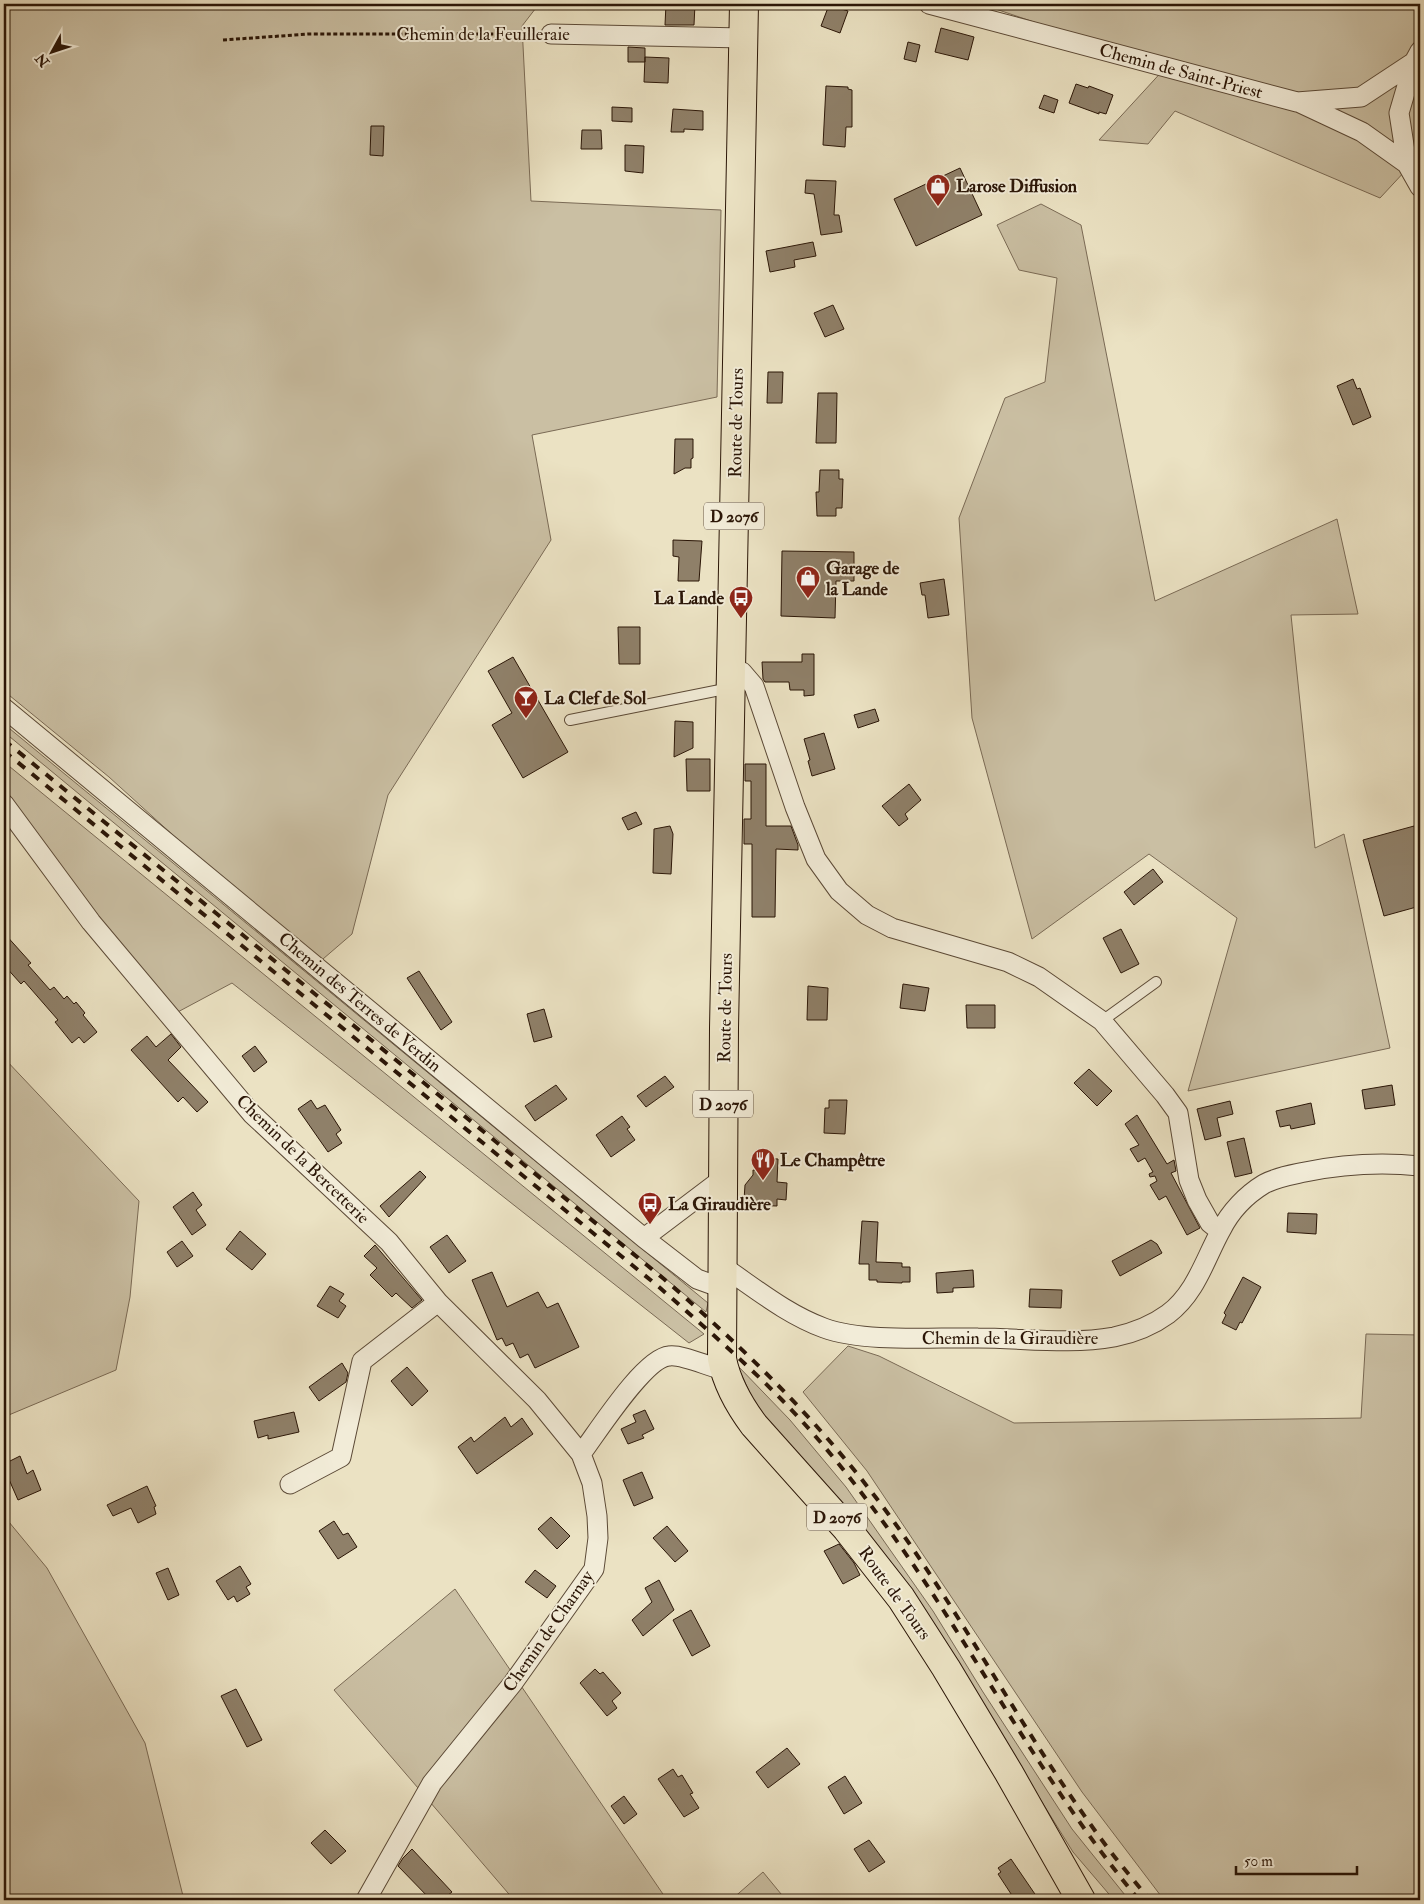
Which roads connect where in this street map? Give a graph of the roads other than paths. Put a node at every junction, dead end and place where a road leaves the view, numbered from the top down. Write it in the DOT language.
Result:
graph roads {
  1 [pos="744,4"];
  2 [pos="929,4"];
  3 [pos="551,34"];
  4 [pos="743,38"];
  5 [pos="1417,56"];
  6 [pos="1297,102"];
  7 [pos="1406,164"];
  8 [pos="1420,187"];
  9 [pos="731,678"];
  10 [pos="4,708"];
  11 [pos="570,720"];
  12 [pos="4,804"];
  13 [pos="1156,982"];
  14 [pos="1102,1021"];
  15 [pos="1420,1166"];
  16 [pos="722,1179"];
  17 [pos="1220,1231"];
  18 [pos="644,1238"];
  19 [pos="722,1277"];
  20 [pos="438,1302"];
  21 [pos="724,1370"];
  22 [pos="581,1454"];
  23 [pos="290,1484"];
  24 [pos="366,1900"];
  25 [pos="1081,1900"];
  1 -- 4 [label="main road, Route de Tours / D 2076"];
  2 -- 6 [label="street, Chemin de Saint-Priest"];
  3 -- 4 [label="street, Chemin de la Feuilleraie"];
  4 -- 9 [label="main road, Route de Tours / D 2076"];
  5 -- 6 [label="street, Chemin de Saint-Priest"];
  5 -- 7 [label="street"];
  6 -- 7 [label="street"];
  7 -- 8 [label="street"];
  9 -- 11 [label="lane"];
  9 -- 14 [label="street"];
  9 -- 16 [label="main road, Route de Tours / D 2076"];
  10 -- 18 [label="street, Chemin des Terres de Verdin"];
  12 -- 20 [label="street, Chemin de la Bercetterie"];
  13 -- 14 [label="lane"];
  14 -- 17 [label="street"];
  15 -- 17 [label="street, Chemin de la Giraudière"];
  16 -- 18 [label="street"];
  16 -- 19 [label="main road, Route de Tours / D 2076"];
  17 -- 19 [label="street, Chemin de la Giraudière"];
  18 -- 19 [label="street, Chemin des Terres de Verdin"];
  19 -- 21 [label="main road, Route de Tours / D 2076"];
  20 -- 22 [label="street, Chemin de la Bercetterie"];
  20 -- 23 [label="street"];
  21 -- 22 [label="street"];
  21 -- 25 [label="main road, Route de Tours / D 2076"];
  22 -- 24 [label="street, Chemin de Charnay"];
}
